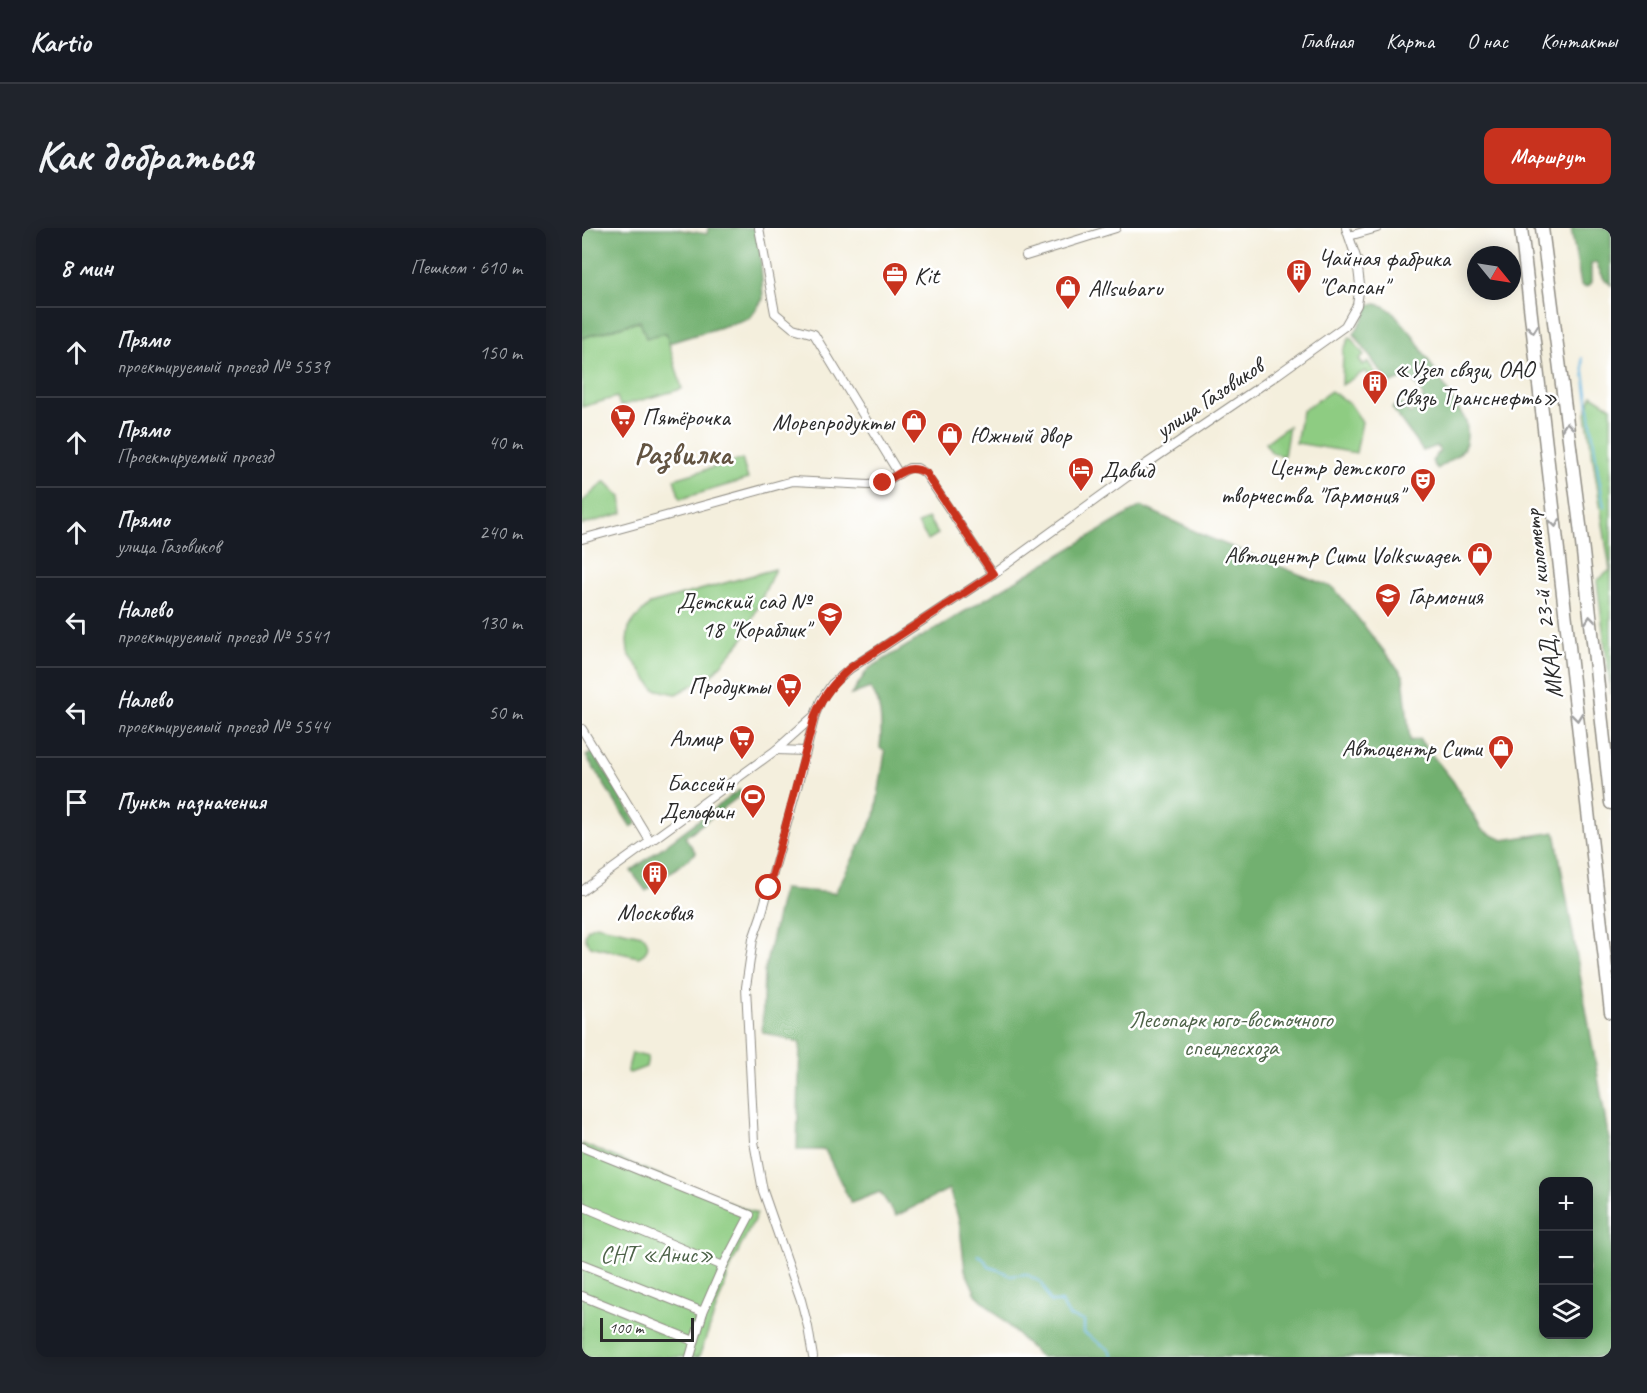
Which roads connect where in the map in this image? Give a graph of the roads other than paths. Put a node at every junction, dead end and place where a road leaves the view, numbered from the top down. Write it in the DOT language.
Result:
graph roads {
  1 [pos="759,228"];
  2 [pos="1116,228"];
  3 [pos="1377,228"];
  4 [pos="1521,228"];
  5 [pos="1542,228"];
  6 [pos="1348,232"];
  7 [pos="1026,256"];
  8 [pos="899,474"];
  9 [pos="582,539"];
  10 [pos="993,574"];
  11 [pos="815,715"];
  12 [pos="582,729"];
  13 [pos="776,750"];
  14 [pos="806,751"];
  15 [pos="1611,803"];
  16 [pos="650,841"];
  17 [pos="582,891"];
  18 [pos="1611,1012"];
  19 [pos="582,1146"];
  20 [pos="582,1206"];
  21 [pos="582,1264"];
  22 [pos="723,1266"];
  23 [pos="582,1296"];
  24 [pos="703,1312"];
  25 [pos="694,1341"];
  26 [pos="690,1357"];
  27 [pos="813,1357"];
  1 -- 8 [label="street"];
  2 -- 7 [label="street"];
  3 -- 6 [label="street"];
  4 -- 18 [label="highway, МКАД, 23-й километр, one-way"];
  15 -- 5 [label="highway, МКАД, 23-й километр, one-way"];
  6 -- 10 [label="street, улица Газовиков"];
  8 -- 9 [label="street"];
  8 -- 10 [label="street"];
  10 -- 11 [label="street, улица Газовиков"];
  11 -- 13 [label="street"];
  11 -- 14 [label="street"];
  12 -- 16 [label="street"];
  13 -- 14 [label="street"];
  13 -- 16 [label="street"];
  14 -- 27 [label="street"];
  16 -- 17 [label="street"];
  19 -- 22 [label="street"];
  20 -- 22 [label="street"];
  21 -- 24 [label="street"];
  22 -- 24 [label="street"];
  23 -- 25 [label="street"];
  24 -- 25 [label="street"];
  25 -- 26 [label="street"];
}
